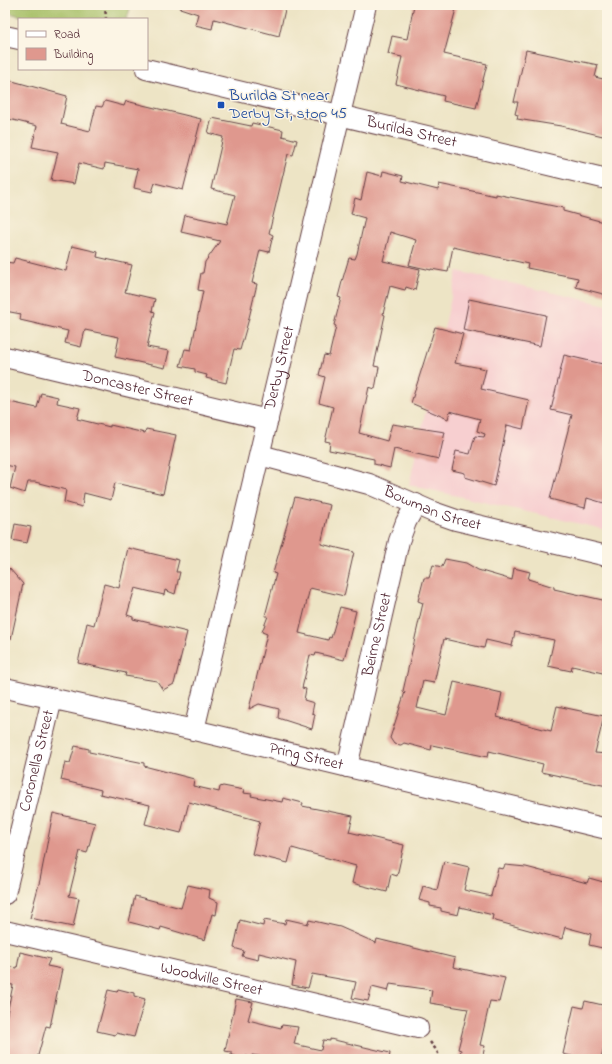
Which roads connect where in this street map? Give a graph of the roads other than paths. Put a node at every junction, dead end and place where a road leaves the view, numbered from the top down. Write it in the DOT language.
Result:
graph roads {
  1 [pos="366,5"];
  2 [pos="5,36"];
  3 [pos="18,39"];
  4 [pos="148,69"];
  5 [pos="340,114"];
  6 [pos="607,179"];
  7 [pos="5,358"];
  8 [pos="268,420"];
  9 [pos="260,455"];
  10 [pos="416,504"];
  11 [pos="607,556"];
  12 [pos="5,688"];
  13 [pos="52,699"];
  14 [pos="194,730"];
  15 [pos="347,767"];
  16 [pos="607,829"];
  17 [pos="5,894"];
  18 [pos="5,931"];
  19 [pos="418,1028"];
  1 -- 5 [label="street, Derby Street"];
  2 -- 3 [label="street"];
  4 -- 5 [label="street, Burilda Street"];
  5 -- 6 [label="street, Burilda Street"];
  5 -- 8 [label="street, Derby Street"];
  7 -- 8 [label="street, Doncaster Street"];
  8 -- 9 [label="street, Derby Street"];
  9 -- 10 [label="street, Bowman Street"];
  9 -- 14 [label="street, Derby Street"];
  10 -- 11 [label="street, Bowman Street"];
  10 -- 15 [label="street, Beirne Street"];
  12 -- 13 [label="street, Pring Street"];
  13 -- 14 [label="street, Pring Street"];
  13 -- 17 [label="street, Coronella Street"];
  14 -- 15 [label="street, Pring Street"];
  15 -- 16 [label="street, Pring Street"];
  18 -- 19 [label="street, Woodville Street"];
}
